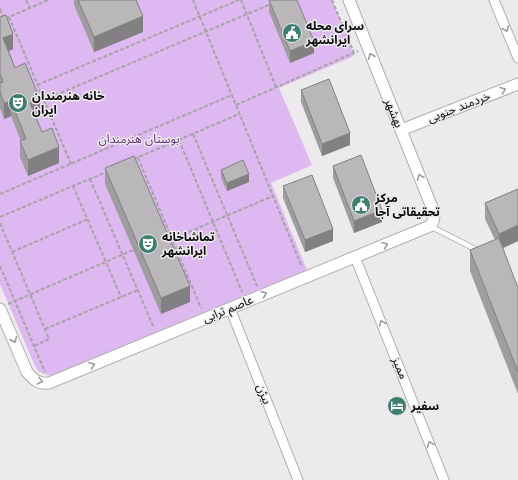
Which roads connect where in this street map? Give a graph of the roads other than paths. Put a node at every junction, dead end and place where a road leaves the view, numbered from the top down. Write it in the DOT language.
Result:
graph roads {
  1 [pos="349,0"];
  2 [pos="494,0"];
  3 [pos="518,58"];
  4 [pos="518,84"];
  5 [pos="401,130"];
  6 [pos="430,226"];
  7 [pos="477,250"];
  8 [pos="355,257"];
  9 [pos="2,307"];
  10 [pos="230,308"];
  11 [pos="298,480"];
  12 [pos="444,480"];
  5 -- 1 [label="street, بهشهر, one-way"];
  2 -- 3 [label="street, one-way"];
  5 -- 4 [label="street, خردمند جنوبی, one-way"];
  6 -- 5 [label="street, بهشهر, one-way"];
  6 -- 7 [label="lane"];
  8 -- 6 [label="street, عاصم ترابی, one-way"];
  10 -- 8 [label="street, عاصم ترابی, one-way"];
  12 -- 8 [label="street, ممیز, one-way"];
  9 -- 10 [label="street, عاصم ترابی, one-way"];
  10 -- 11 [label="street, بیژن"];
}
